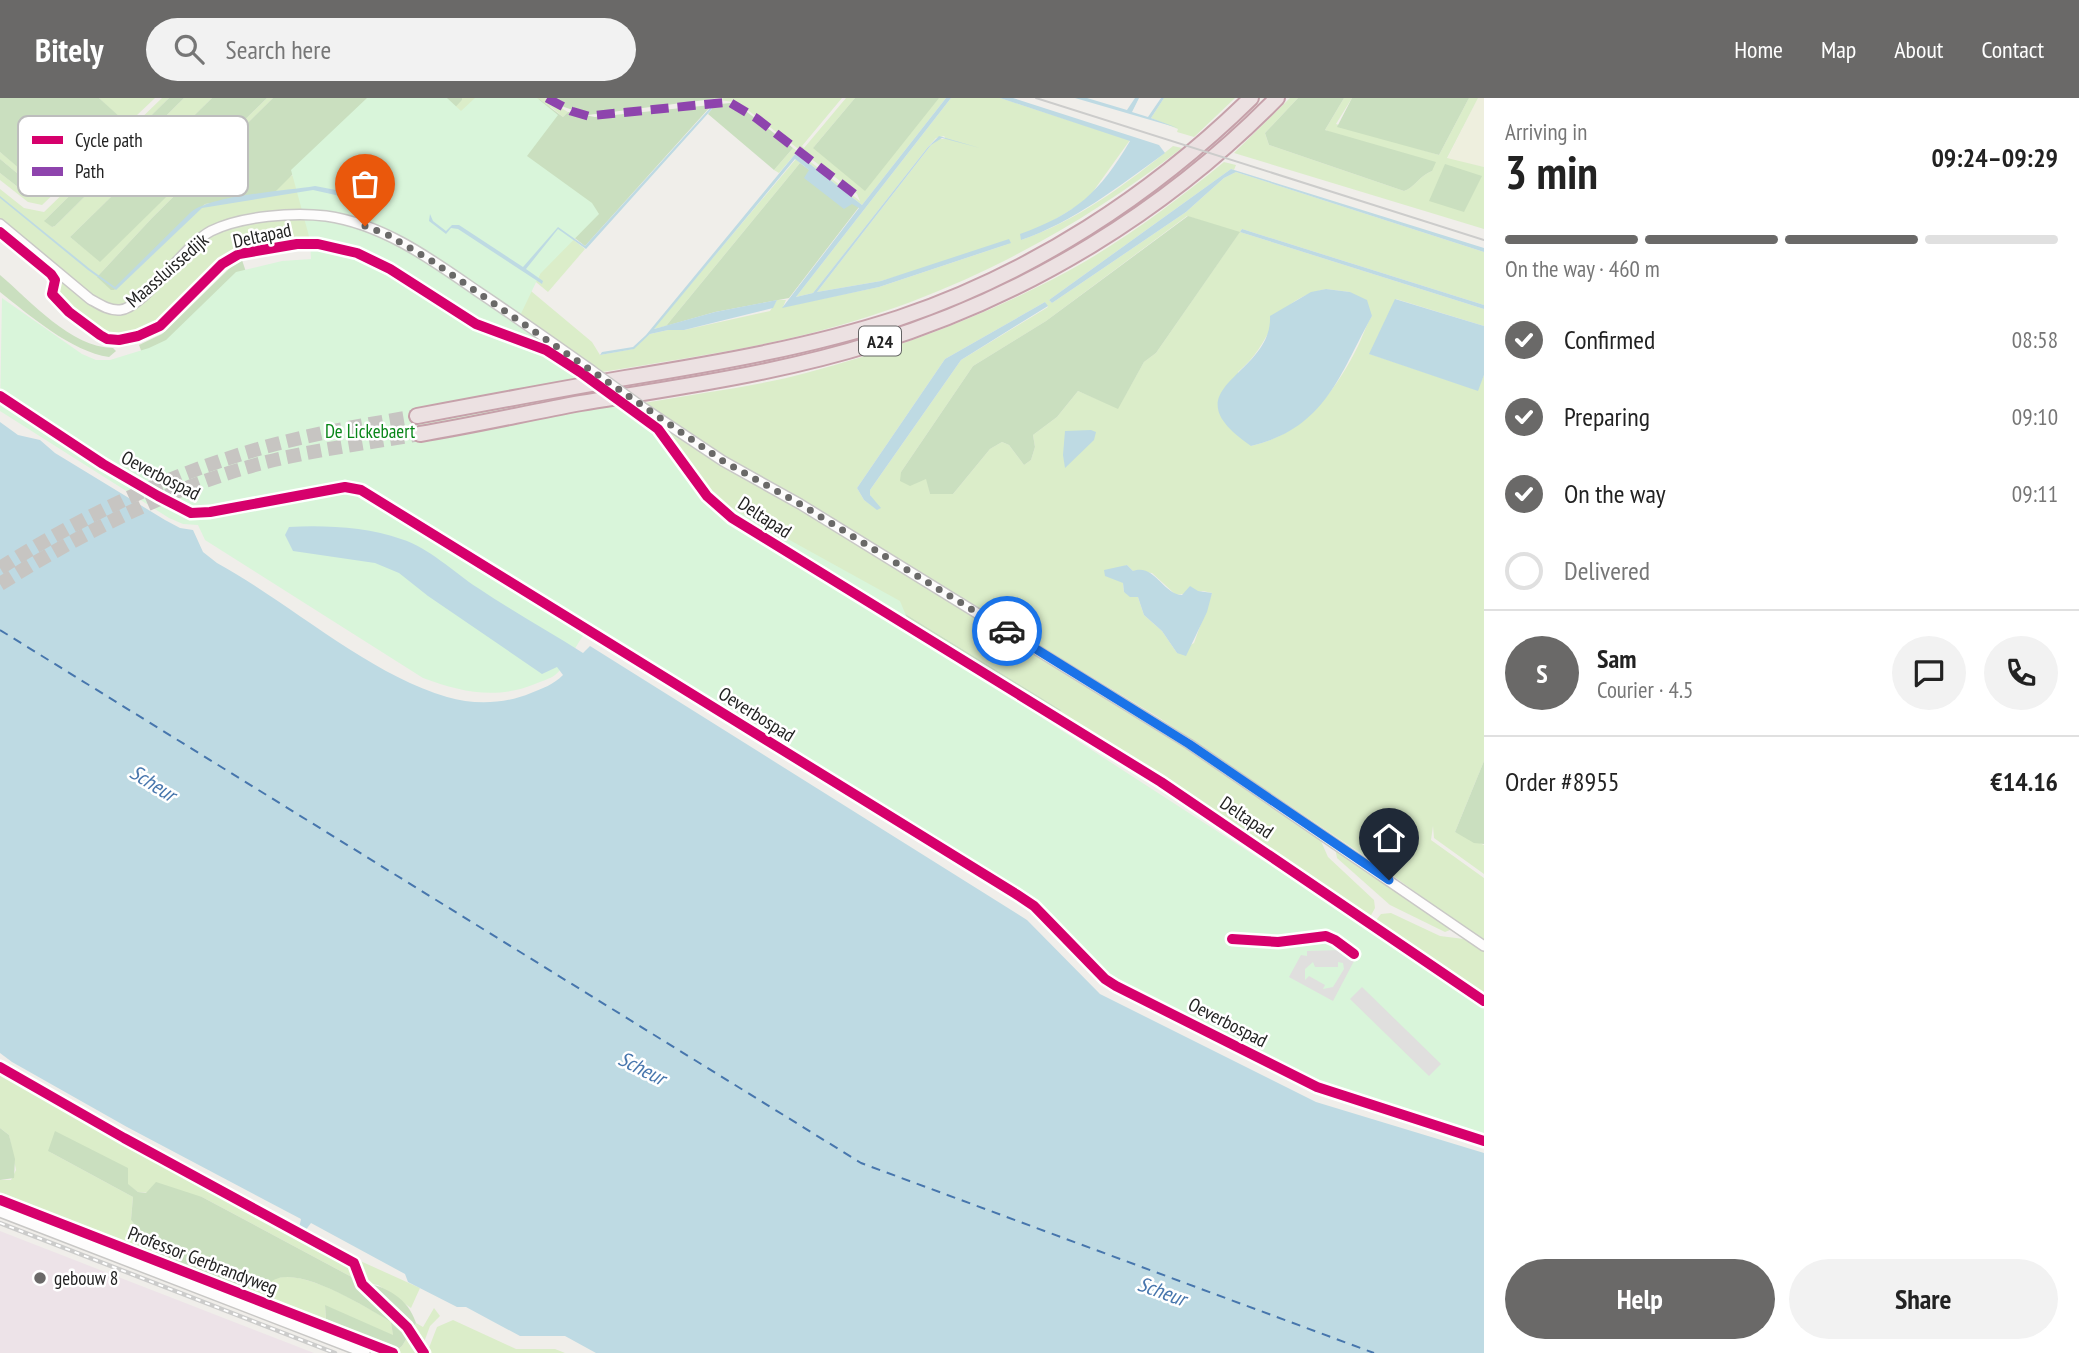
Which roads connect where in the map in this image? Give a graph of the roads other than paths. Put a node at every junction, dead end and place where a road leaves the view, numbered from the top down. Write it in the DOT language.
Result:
graph roads {
  1 [pos="1251,98"];
  2 [pos="1277,98"];
  3 [pos="0,224"];
  4 [pos="417,416"];
  5 [pos="420,434"];
  6 [pos="1484,946"];
  7 [pos="0,1212"];
  8 [pos="365,1353"];
  1 -- 4 [label="highway, A24"];
  2 -- 5 [label="highway, A24"];
  3 -- 6 [label="street, Maassluissedijk, bridge"];
  7 -- 8 [label="street, Professor Gerbrandyweg"];
}
